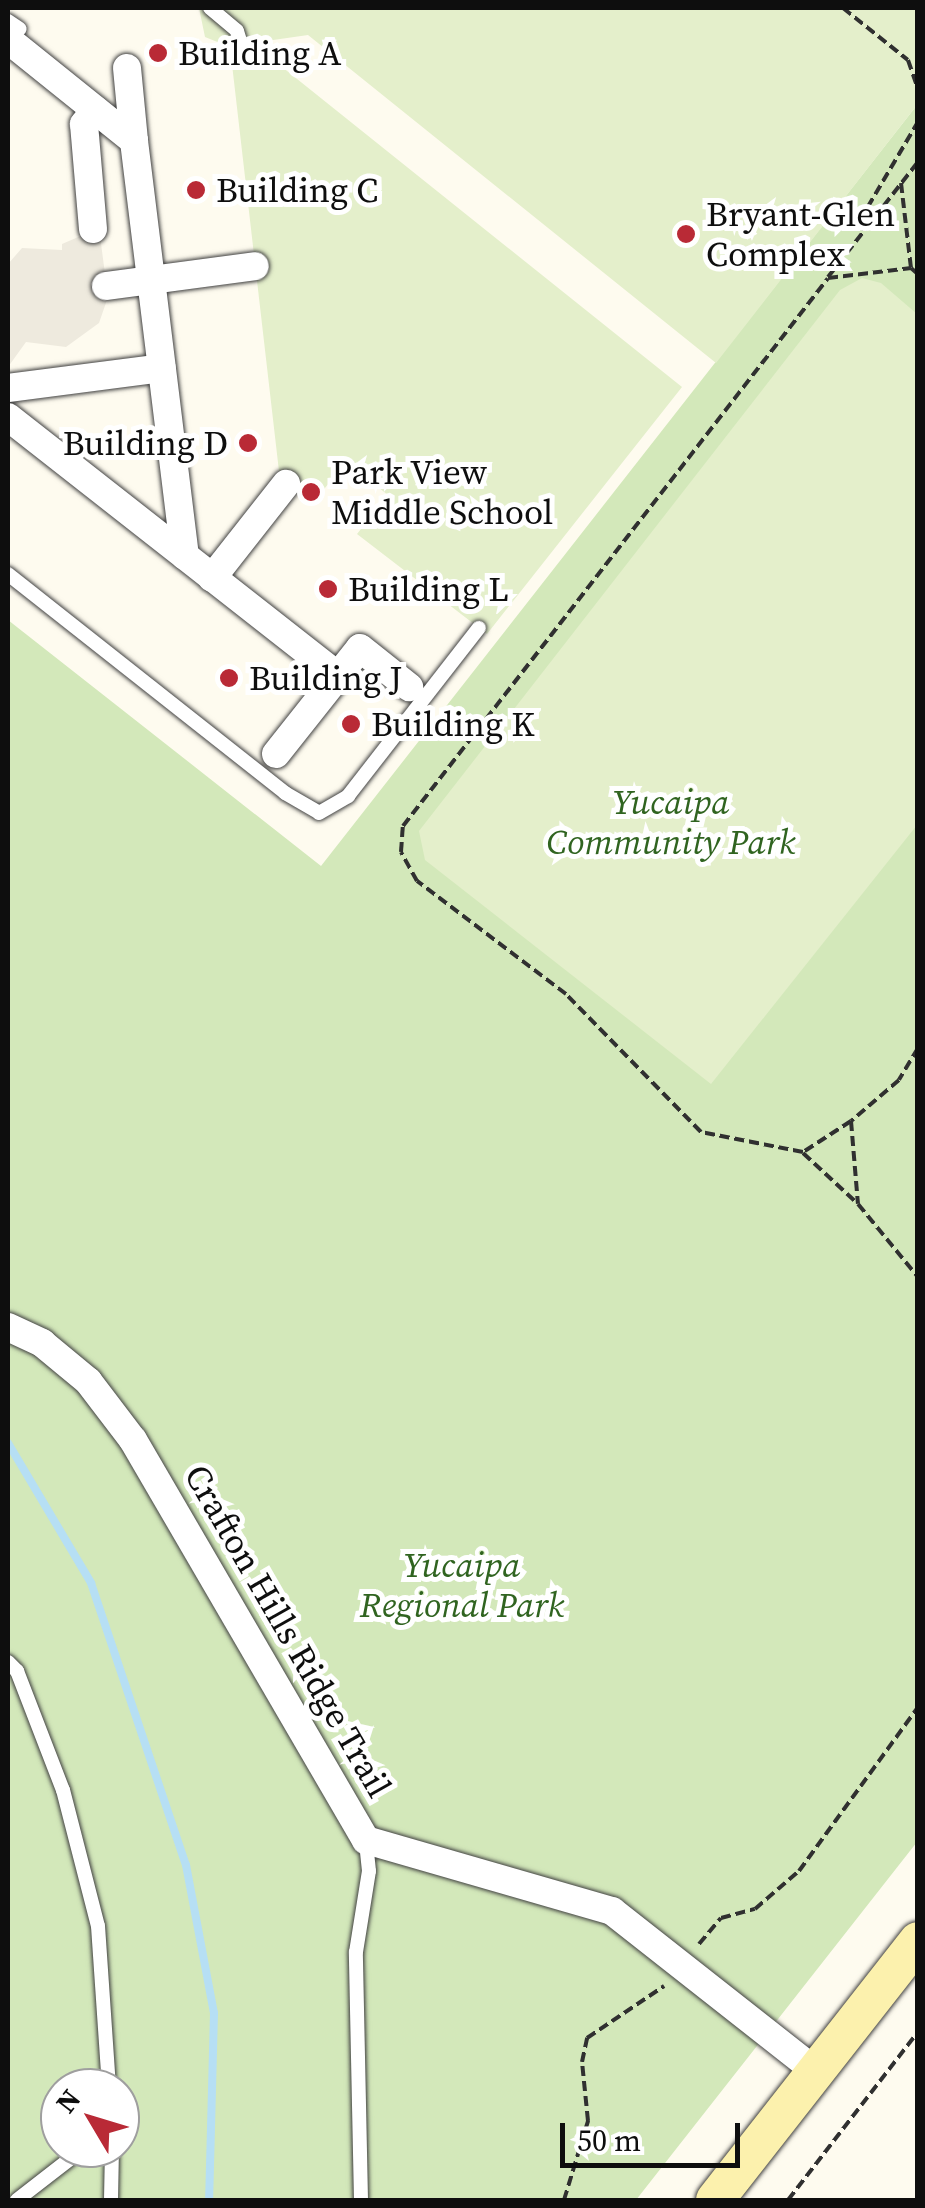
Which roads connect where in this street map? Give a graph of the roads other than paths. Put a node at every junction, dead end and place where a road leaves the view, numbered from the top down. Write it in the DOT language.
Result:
graph roads {
  1 [pos="210,8"];
  2 [pos="13,31"];
  3 [pos="242,44"];
  4 [pos="127,68"];
  5 [pos="95,110"];
  6 [pos="134,141"];
  7 [pos="93,229"];
  8 [pos="255,266"];
  9 [pos="151,280"];
  10 [pos="106,286"];
  11 [pos="162,368"];
  12 [pos="8,388"];
  13 [pos="8,417"];
  14 [pos="286,484"];
  15 [pos="186,556"];
  16 [pos="8,574"];
  17 [pos="212,578"];
  18 [pos="479,628"];
  19 [pos="338,676"];
  20 [pos="408,686"];
  21 [pos="276,754"];
  22 [pos="8,1327"];
  23 [pos="8,1662"];
  24 [pos="366,1840"];
  25 [pos="918,1941"];
  26 [pos="108,2068"];
  27 [pos="814,2072"];
  28 [pos="58,2168"];
  29 [pos="112,2168"];
  30 [pos="17,2200"];
  31 [pos="111,2200"];
  32 [pos="362,2200"];
  33 [pos="715,2200"];
  1 -- 3 [label="lane"];
  2 -- 5 [label="street"];
  4 -- 6 [label="street"];
  5 -- 6 [label="street"];
  5 -- 7 [label="street"];
  6 -- 9 [label="street"];
  8 -- 9 [label="street"];
  9 -- 10 [label="street"];
  9 -- 11 [label="street"];
  11 -- 12 [label="street"];
  11 -- 15 [label="street"];
  13 -- 15 [label="street"];
  14 -- 17 [label="street"];
  15 -- 17 [label="street"];
  16 -- 18 [label="lane"];
  17 -- 19 [label="street"];
  19 -- 20 [label="street"];
  19 -- 21 [label="street"];
  22 -- 24 [label="street, Crafton Hills Ridge Trail"];
  23 -- 26 [label="lane"];
  24 -- 27 [label="street, Crafton Hills Ridge Trail"];
  24 -- 32 [label="lane"];
  25 -- 27 [label="main road"];
  27 -- 33 [label="main road"];
  28 -- 30 [label="lane"];
  29 -- 31 [label="lane"];
}
